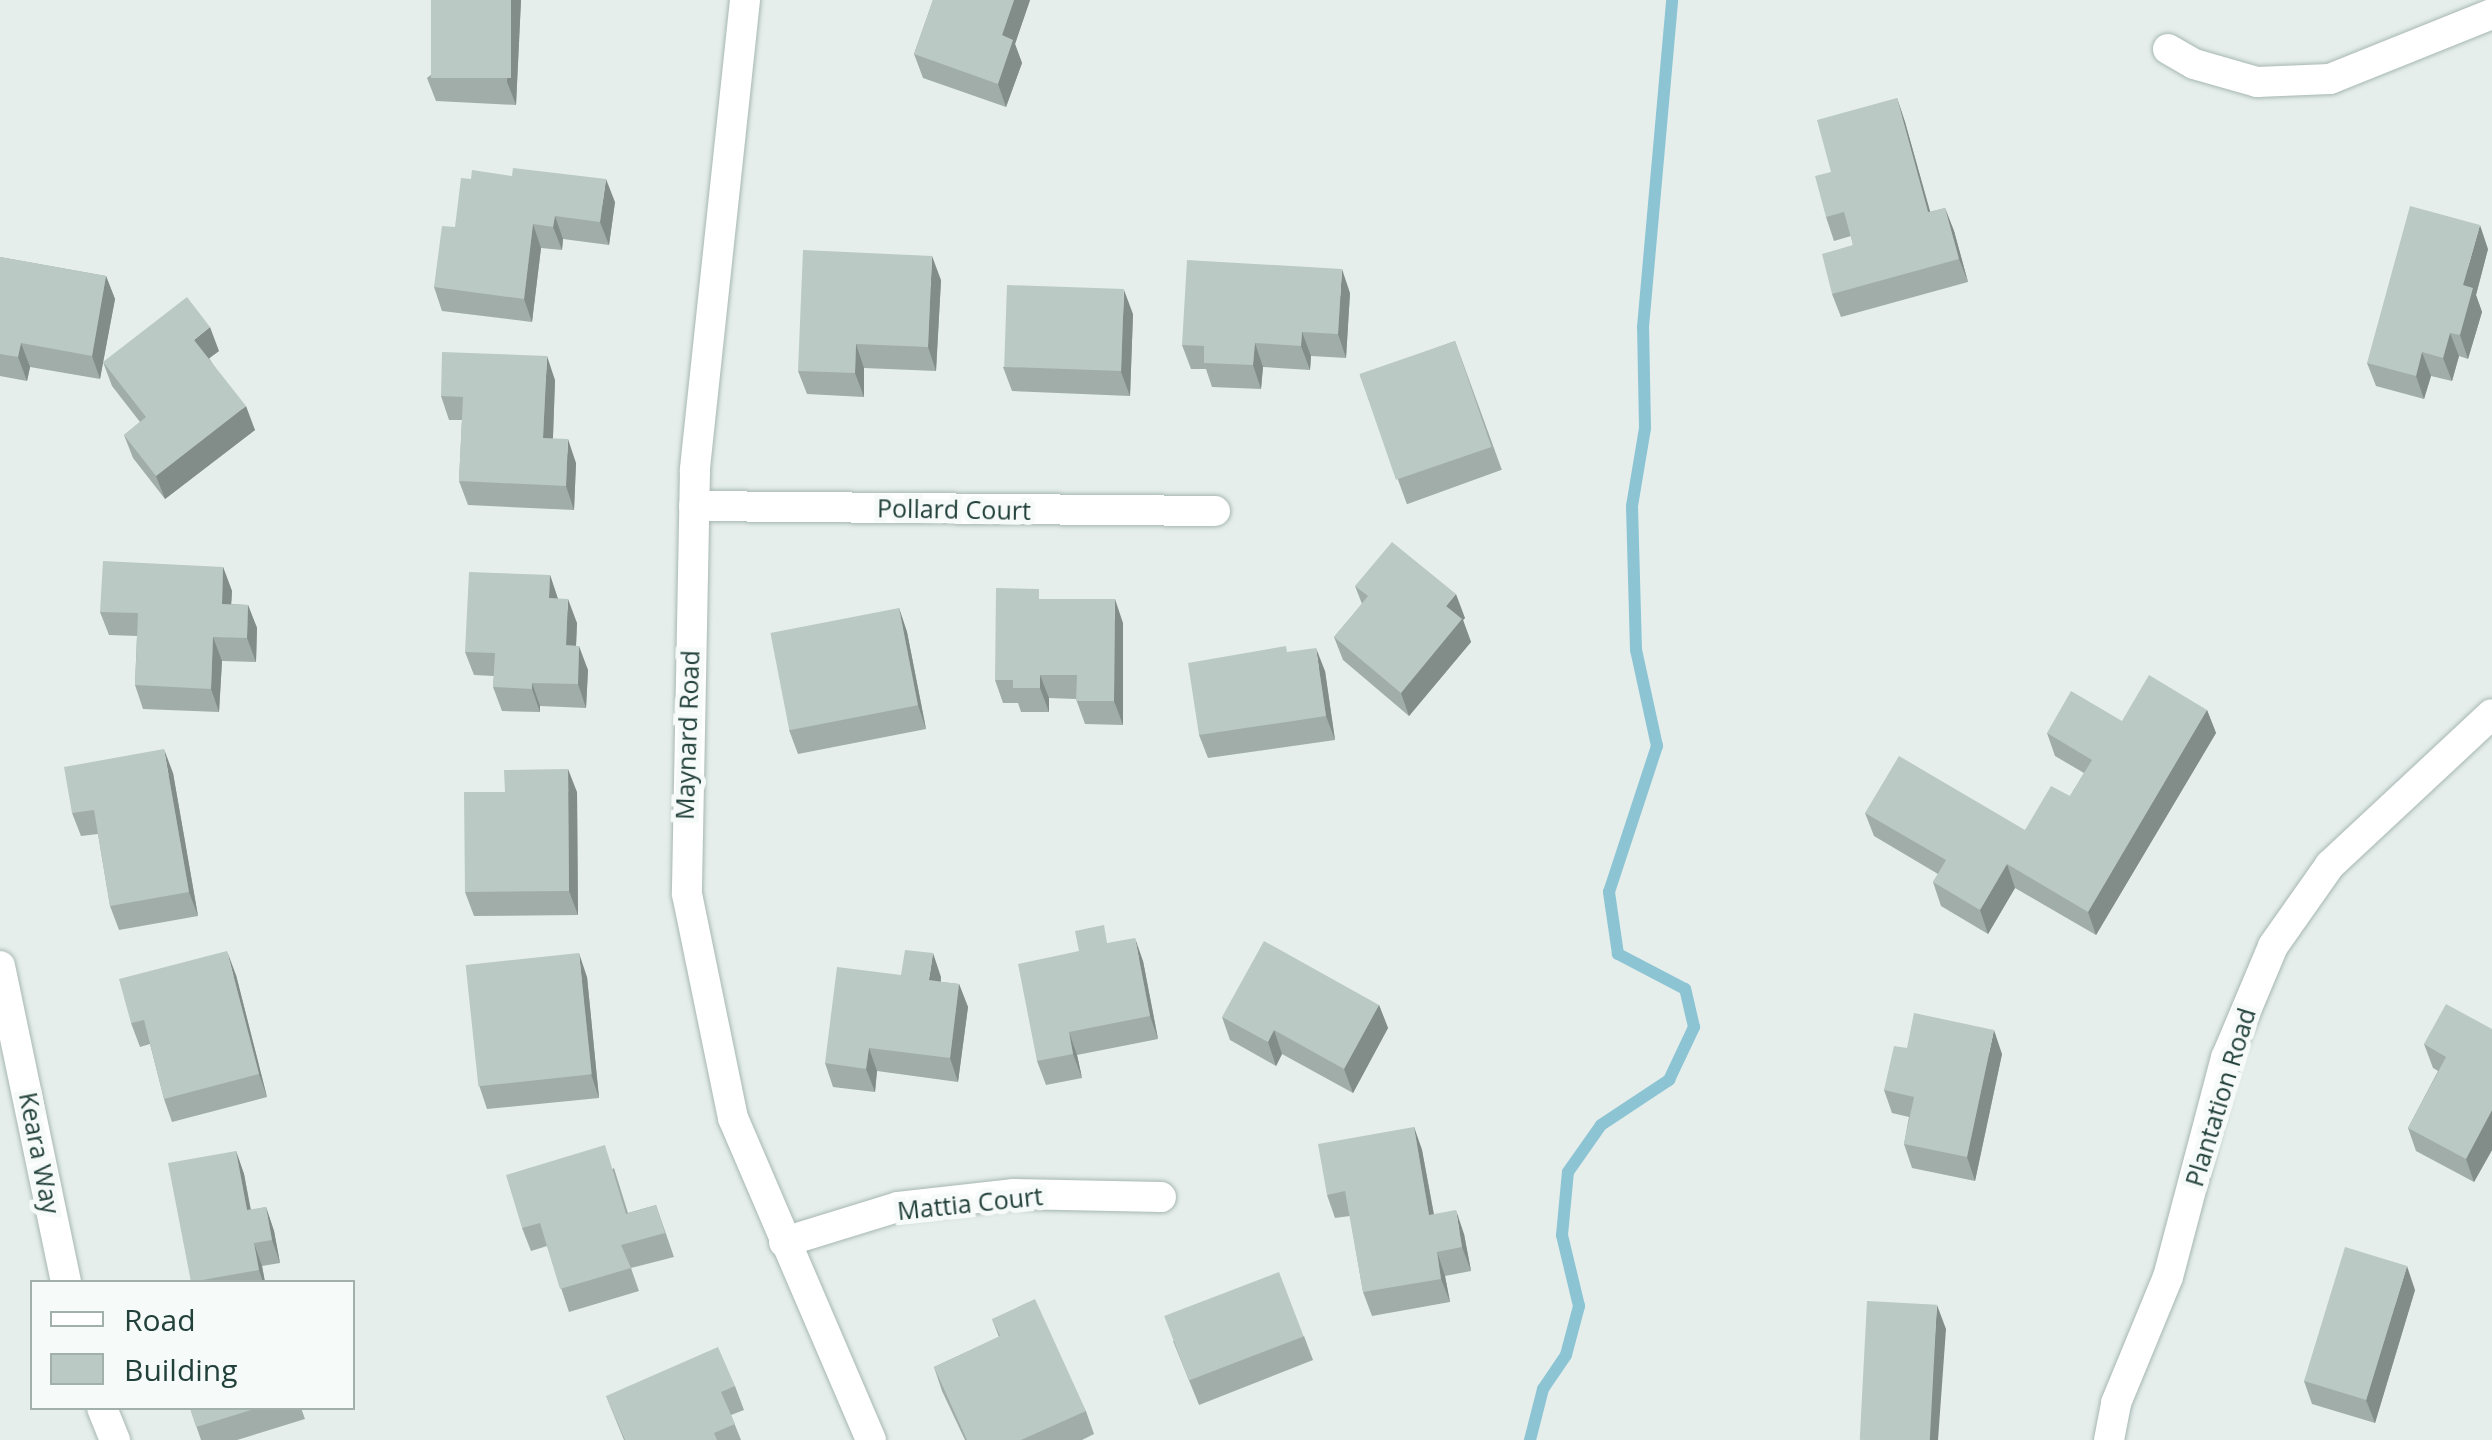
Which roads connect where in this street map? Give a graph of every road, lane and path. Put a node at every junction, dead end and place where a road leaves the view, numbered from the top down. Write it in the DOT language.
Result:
graph roads {
  1 [pos="745,0"];
  2 [pos="2492,14"];
  3 [pos="2168,49"];
  4 [pos="694,506"];
  5 [pos="1215,512"];
  6 [pos="2492,714"];
  7 [pos="0,966"];
  8 [pos="1161,1196"];
  9 [pos="784,1242"];
  10 [pos="66,1280"];
  11 [pos="103,1410"];
  12 [pos="115,1440"];
  13 [pos="871,1440"];
  14 [pos="2109,1440"];
  1 -- 4 [label="street, Maynard Road"];
  2 -- 3 [label="street"];
  4 -- 5 [label="street, Pollard Court"];
  4 -- 9 [label="street, Maynard Road"];
  6 -- 14 [label="street, Plantation Road"];
  7 -- 10 [label="street, Keara Way"];
  8 -- 9 [label="street, Mattia Court"];
  9 -- 13 [label="street, Maynard Road"];
  11 -- 12 [label="street"];
}
